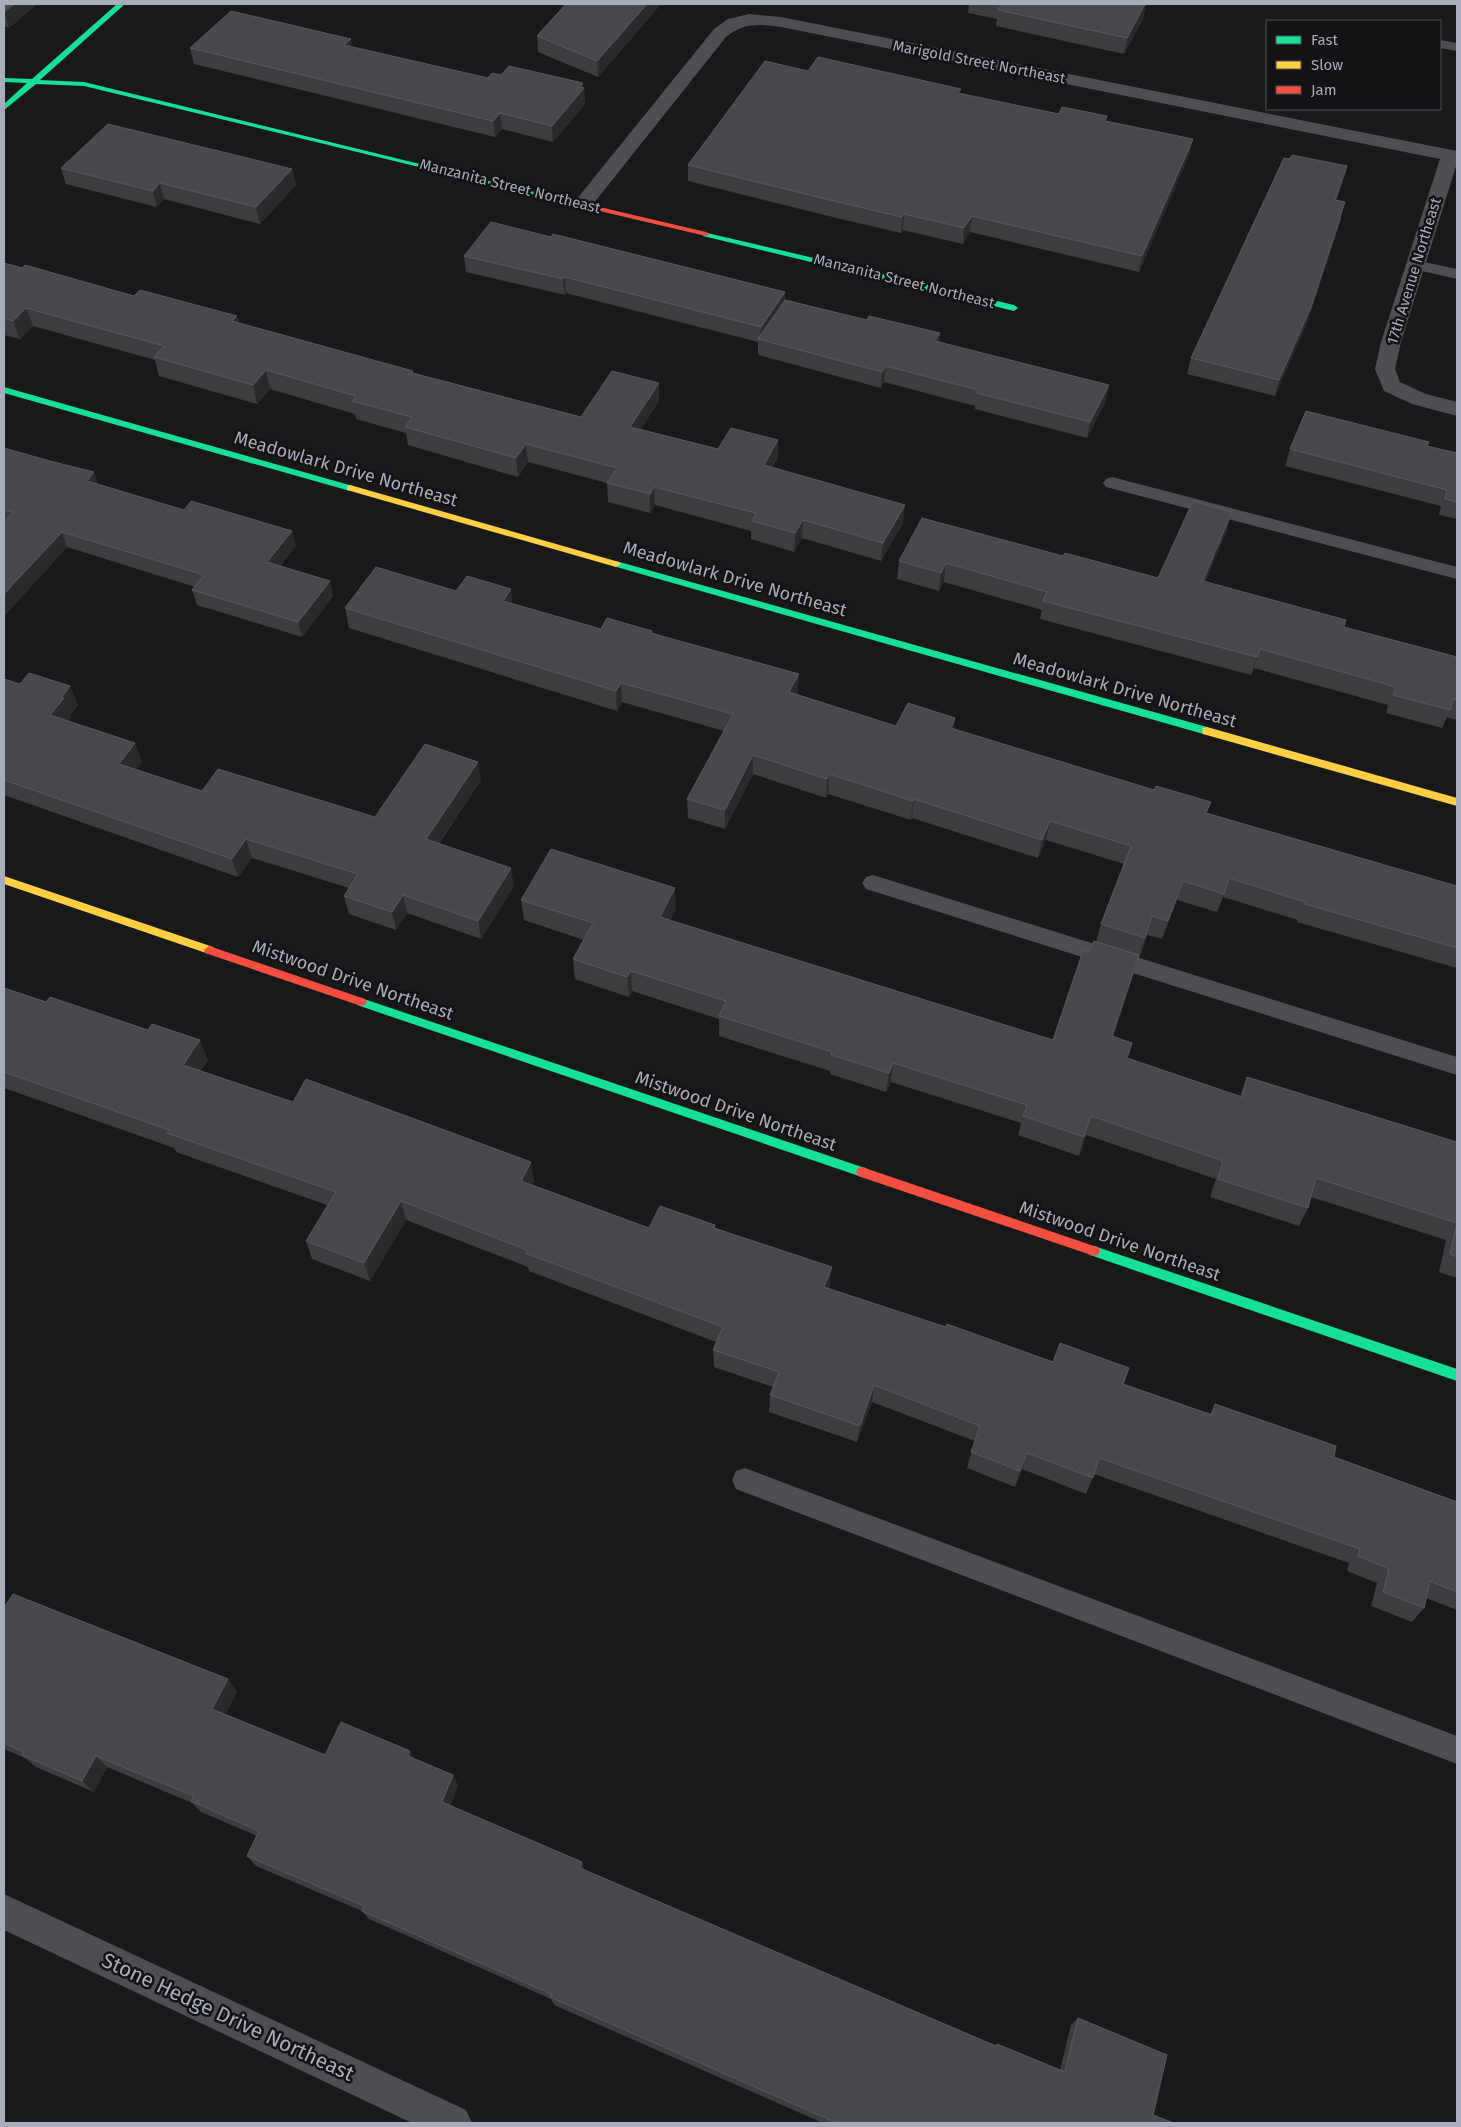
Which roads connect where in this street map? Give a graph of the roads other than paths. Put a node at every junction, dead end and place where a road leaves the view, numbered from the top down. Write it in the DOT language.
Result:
graph roads {
  1 [pos="121,4"];
  2 [pos="1441,44"];
  3 [pos="1457,47"];
  4 [pos="4,80"];
  5 [pos="35,80"];
  6 [pos="4,108"];
  7 [pos="1454,157"];
  8 [pos="583,204"];
  9 [pos="1415,265"];
  10 [pos="1457,274"];
  11 [pos="1014,308"];
  12 [pos="4,390"];
  13 [pos="1457,409"];
  14 [pos="1112,483"];
  15 [pos="1457,573"];
  16 [pos="1457,802"];
  17 [pos="4,880"];
  18 [pos="873,882"];
  19 [pos="1457,1066"];
  20 [pos="1457,1375"];
  21 [pos="745,1480"];
  22 [pos="1457,1750"];
  23 [pos="4,1912"];
  24 [pos="453,2123"];
  1 -- 5 [label="street"];
  2 -- 3 [label="lane"];
  4 -- 5 [label="street, Manzanita Street Northeast"];
  5 -- 6 [label="street"];
  5 -- 8 [label="street, Manzanita Street Northeast"];
  7 -- 8 [label="street, Marigold Street Northeast"];
  7 -- 9 [label="street, 17th Avenue Northeast"];
  8 -- 11 [label="street, Manzanita Street Northeast"];
  9 -- 10 [label="lane"];
  9 -- 13 [label="street, 17th Avenue Northeast"];
  12 -- 16 [label="street, Meadowlark Drive Northeast"];
  14 -- 15 [label="lane"];
  17 -- 20 [label="street, Mistwood Drive Northeast"];
  18 -- 19 [label="lane"];
  21 -- 22 [label="lane"];
  23 -- 24 [label="street, Stone Hedge Drive Northeast"];
}
